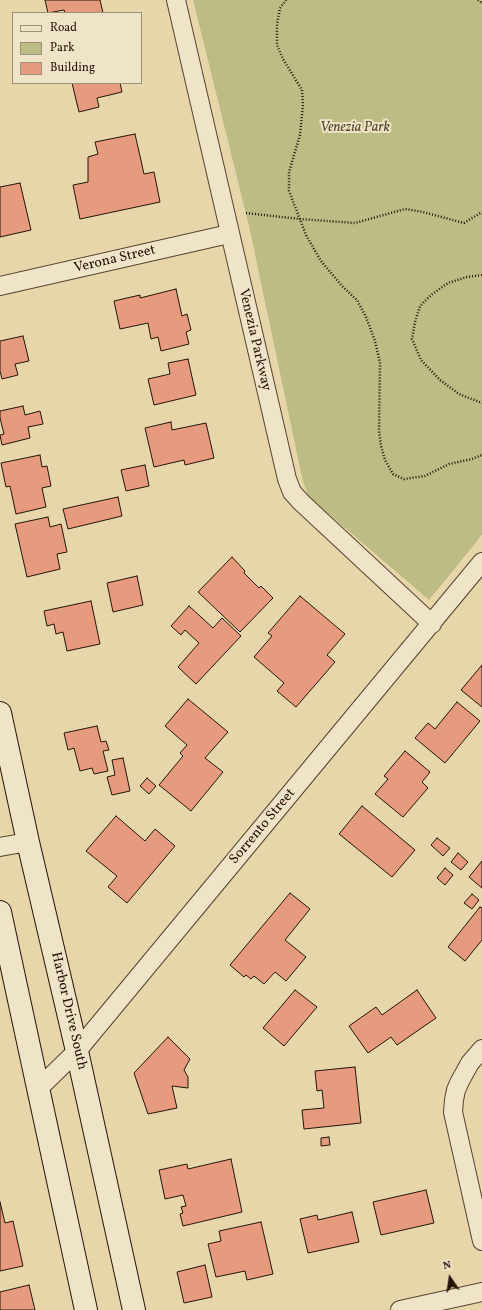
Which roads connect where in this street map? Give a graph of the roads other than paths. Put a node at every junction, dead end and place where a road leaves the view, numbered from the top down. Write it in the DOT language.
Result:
graph roads {
  1 [pos="176,0"];
  2 [pos="229,234"];
  3 [pos="0,286"];
  4 [pos="482,562"];
  5 [pos="432,624"];
  6 [pos="0,713"];
  7 [pos="28,842"];
  8 [pos="0,847"];
  9 [pos="0,912"];
  10 [pos="482,1050"];
  11 [pos="77,1051"];
  12 [pos="39,1088"];
  13 [pos="482,1241"];
  14 [pos="482,1292"];
  15 [pos="86,1310"];
  16 [pos="134,1310"];
  17 [pos="400,1310"];
  1 -- 2 [label="street, Venezia Parkway"];
  2 -- 3 [label="street, Verona Street"];
  2 -- 5 [label="street, Venezia Parkway"];
  4 -- 5 [label="street, Sorrento Street"];
  5 -- 11 [label="street, Sorrento Street"];
  6 -- 7 [label="street, Harbor Drive South"];
  7 -- 8 [label="street"];
  7 -- 11 [label="street, Harbor Drive South"];
  9 -- 12 [label="street"];
  10 -- 13 [label="street"];
  11 -- 12 [label="street, Sorrento Street"];
  11 -- 16 [label="street, Harbor Drive South"];
  12 -- 15 [label="street"];
  14 -- 17 [label="street"];
}
